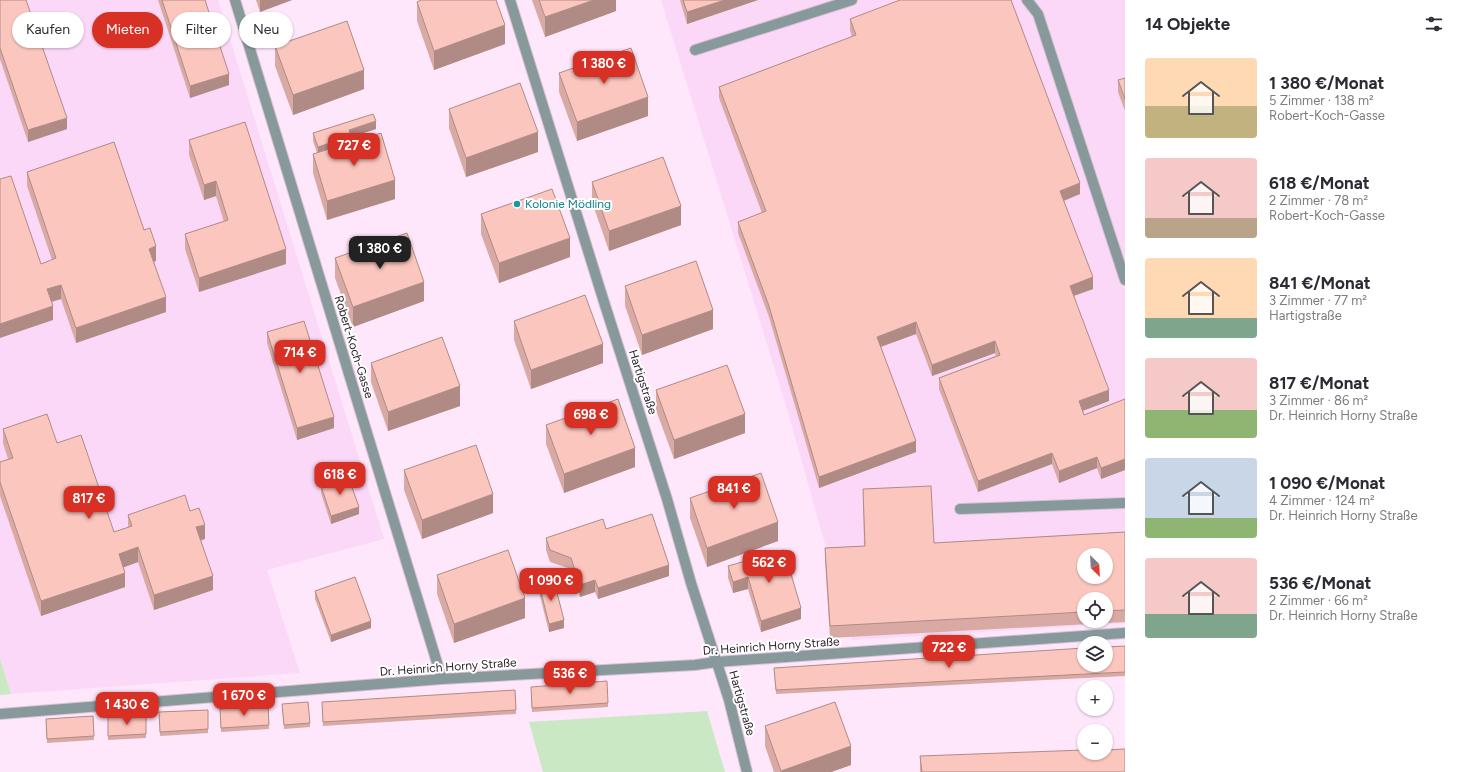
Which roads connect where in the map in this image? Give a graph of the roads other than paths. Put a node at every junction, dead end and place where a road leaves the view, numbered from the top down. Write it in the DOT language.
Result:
graph roads {
  1 [pos="236,0"];
  2 [pos="510,0"];
  3 [pos="852,0"];
  4 [pos="1027,0"];
  5 [pos="695,50"];
  6 [pos="1125,280"];
  7 [pos="1125,503"];
  8 [pos="960,509"];
  9 [pos="1125,634"];
  10 [pos="716,662"];
  11 [pos="442,679"];
  12 [pos="0,714"];
  13 [pos="748,772"];
  1 -- 11 [label="street, Robert-Koch-Gasse"];
  2 -- 10 [label="street, Hartigstraße"];
  3 -- 5 [label="street"];
  4 -- 6 [label="street"];
  7 -- 8 [label="street"];
  9 -- 10 [label="street, Dr. Heinrich Horny Straße"];
  10 -- 11 [label="street, Dr. Heinrich Horny Straße"];
  10 -- 13 [label="street, Hartigstraße"];
  11 -- 12 [label="street, Dr. Heinrich Horny Straße"];
}
